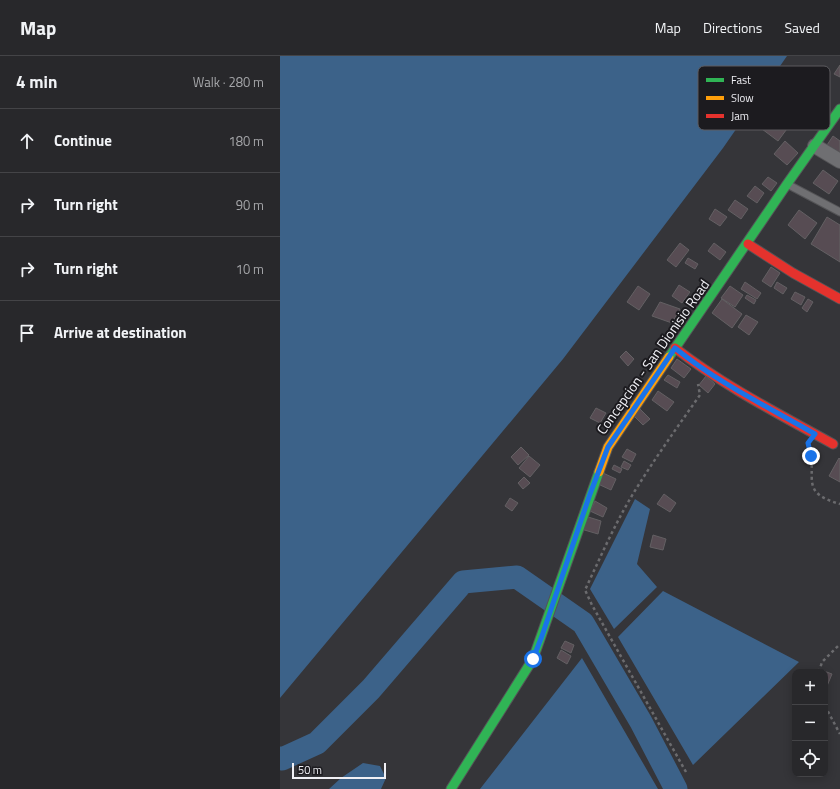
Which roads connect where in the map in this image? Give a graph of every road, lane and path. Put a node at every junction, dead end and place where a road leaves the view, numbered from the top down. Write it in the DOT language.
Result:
graph roads {
  1 [pos="840,109"];
  2 [pos="830,124"];
  3 [pos="826,130"];
  4 [pos="815,146"];
  5 [pos="840,161"];
  6 [pos="787,184"];
  7 [pos="840,212"];
  8 [pos="748,244"];
  9 [pos="840,299"];
  10 [pos="675,348"];
  11 [pos="695,364"];
  12 [pos="815,434"];
  13 [pos="834,444"];
  14 [pos="840,504"];
  15 [pos="840,644"];
  16 [pos="821,669"];
  17 [pos="828,712"];
  18 [pos="840,734"];
  19 [pos="686,772"];
  20 [pos="451,789"];
  1 -- 2 [label="main road, Concepcion - San Dionisio Road"];
  3 -- 4 [label="main road, Concepcion - San Dionisio Road"];
  4 -- 5 [label="street"];
  4 -- 6 [label="main road, Concepcion - San Dionisio Road"];
  6 -- 7 [label="lane"];
  6 -- 8 [label="main road, Concepcion - San Dionisio Road"];
  8 -- 9 [label="main road"];
  8 -- 10 [label="main road, Concepcion - San Dionisio Road"];
  10 -- 11 [label="main road"];
  10 -- 20 [label="main road, Concepcion - San Dionisio Road"];
  11 -- 12 [label="main road"];
  11 -- 19 [label="path"];
  12 -- 13 [label="main road"];
  12 -- 14 [label="path"];
  15 -- 16 [label="path"];
  17 -- 18 [label="path"];
}
